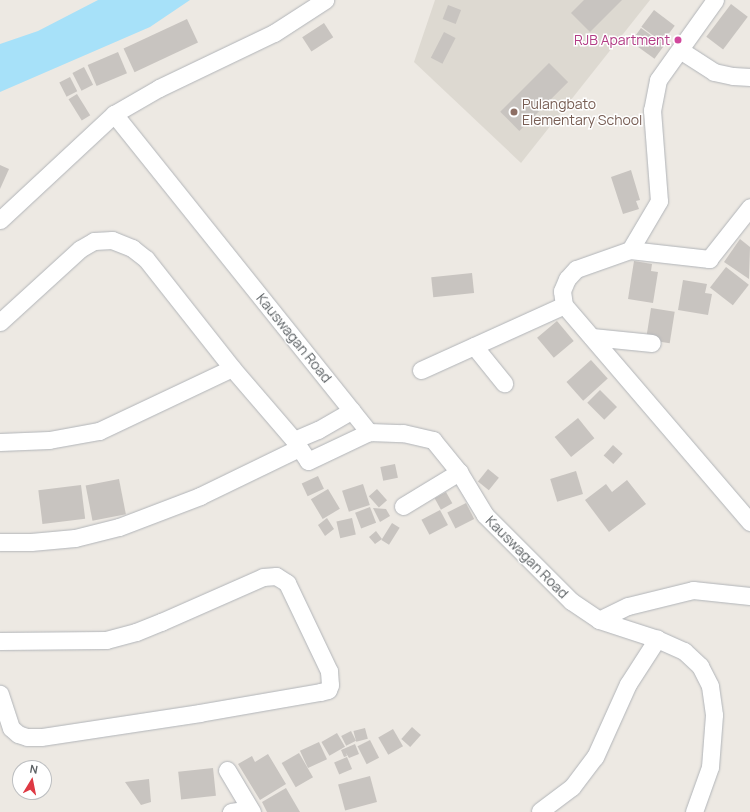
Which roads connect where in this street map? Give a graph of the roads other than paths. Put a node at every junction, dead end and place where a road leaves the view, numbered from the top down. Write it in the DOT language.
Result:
graph roads {
  1 [pos="325,0"];
  2 [pos="715,0"];
  3 [pos="680,50"];
  4 [pos="750,77"];
  5 [pos="114,114"];
  6 [pos="750,207"];
  7 [pos="0,220"];
  8 [pos="630,250"];
  9 [pos="564,305"];
  10 [pos="0,322"];
  11 [pos="592,337"];
  12 [pos="652,343"];
  13 [pos="474,346"];
  14 [pos="232,368"];
  15 [pos="420,370"];
  16 [pos="504,383"];
  17 [pos="352,410"];
  18 [pos="369,432"];
  19 [pos="0,442"];
  20 [pos="296,444"];
  21 [pos="459,472"];
  22 [pos="403,506"];
  23 [pos="750,522"];
  24 [pos="0,542"];
  25 [pos="750,596"];
  26 [pos="599,620"];
  27 [pos="657,640"];
  28 [pos="0,641"];
  29 [pos="0,694"];
  30 [pos="227,770"];
  31 [pos="251,810"];
  32 [pos="540,811"];
  33 [pos="231,812"];
  34 [pos="694,812"];
  1 -- 5 [label="street"];
  2 -- 3 [label="street"];
  3 -- 4 [label="street"];
  3 -- 8 [label="street"];
  5 -- 7 [label="street"];
  5 -- 17 [label="street, Kauswagan Road"];
  6 -- 8 [label="street"];
  8 -- 9 [label="street"];
  9 -- 11 [label="street"];
  9 -- 13 [label="street"];
  10 -- 14 [label="street"];
  11 -- 12 [label="street"];
  11 -- 23 [label="street"];
  13 -- 15 [label="street"];
  13 -- 16 [label="street"];
  14 -- 19 [label="street"];
  14 -- 20 [label="street"];
  17 -- 18 [label="street, Kauswagan Road"];
  17 -- 20 [label="street"];
  18 -- 20 [label="street"];
  18 -- 21 [label="street, Kauswagan Road"];
  20 -- 24 [label="street"];
  21 -- 22 [label="street"];
  21 -- 26 [label="street, Kauswagan Road"];
  25 -- 26 [label="street"];
  26 -- 27 [label="street, Kauswagan Road"];
  27 -- 32 [label="street"];
  27 -- 34 [label="street, Kauswagan Road"];
  28 -- 29 [label="street"];
  30 -- 31 [label="street"];
  31 -- 33 [label="street"];
}
